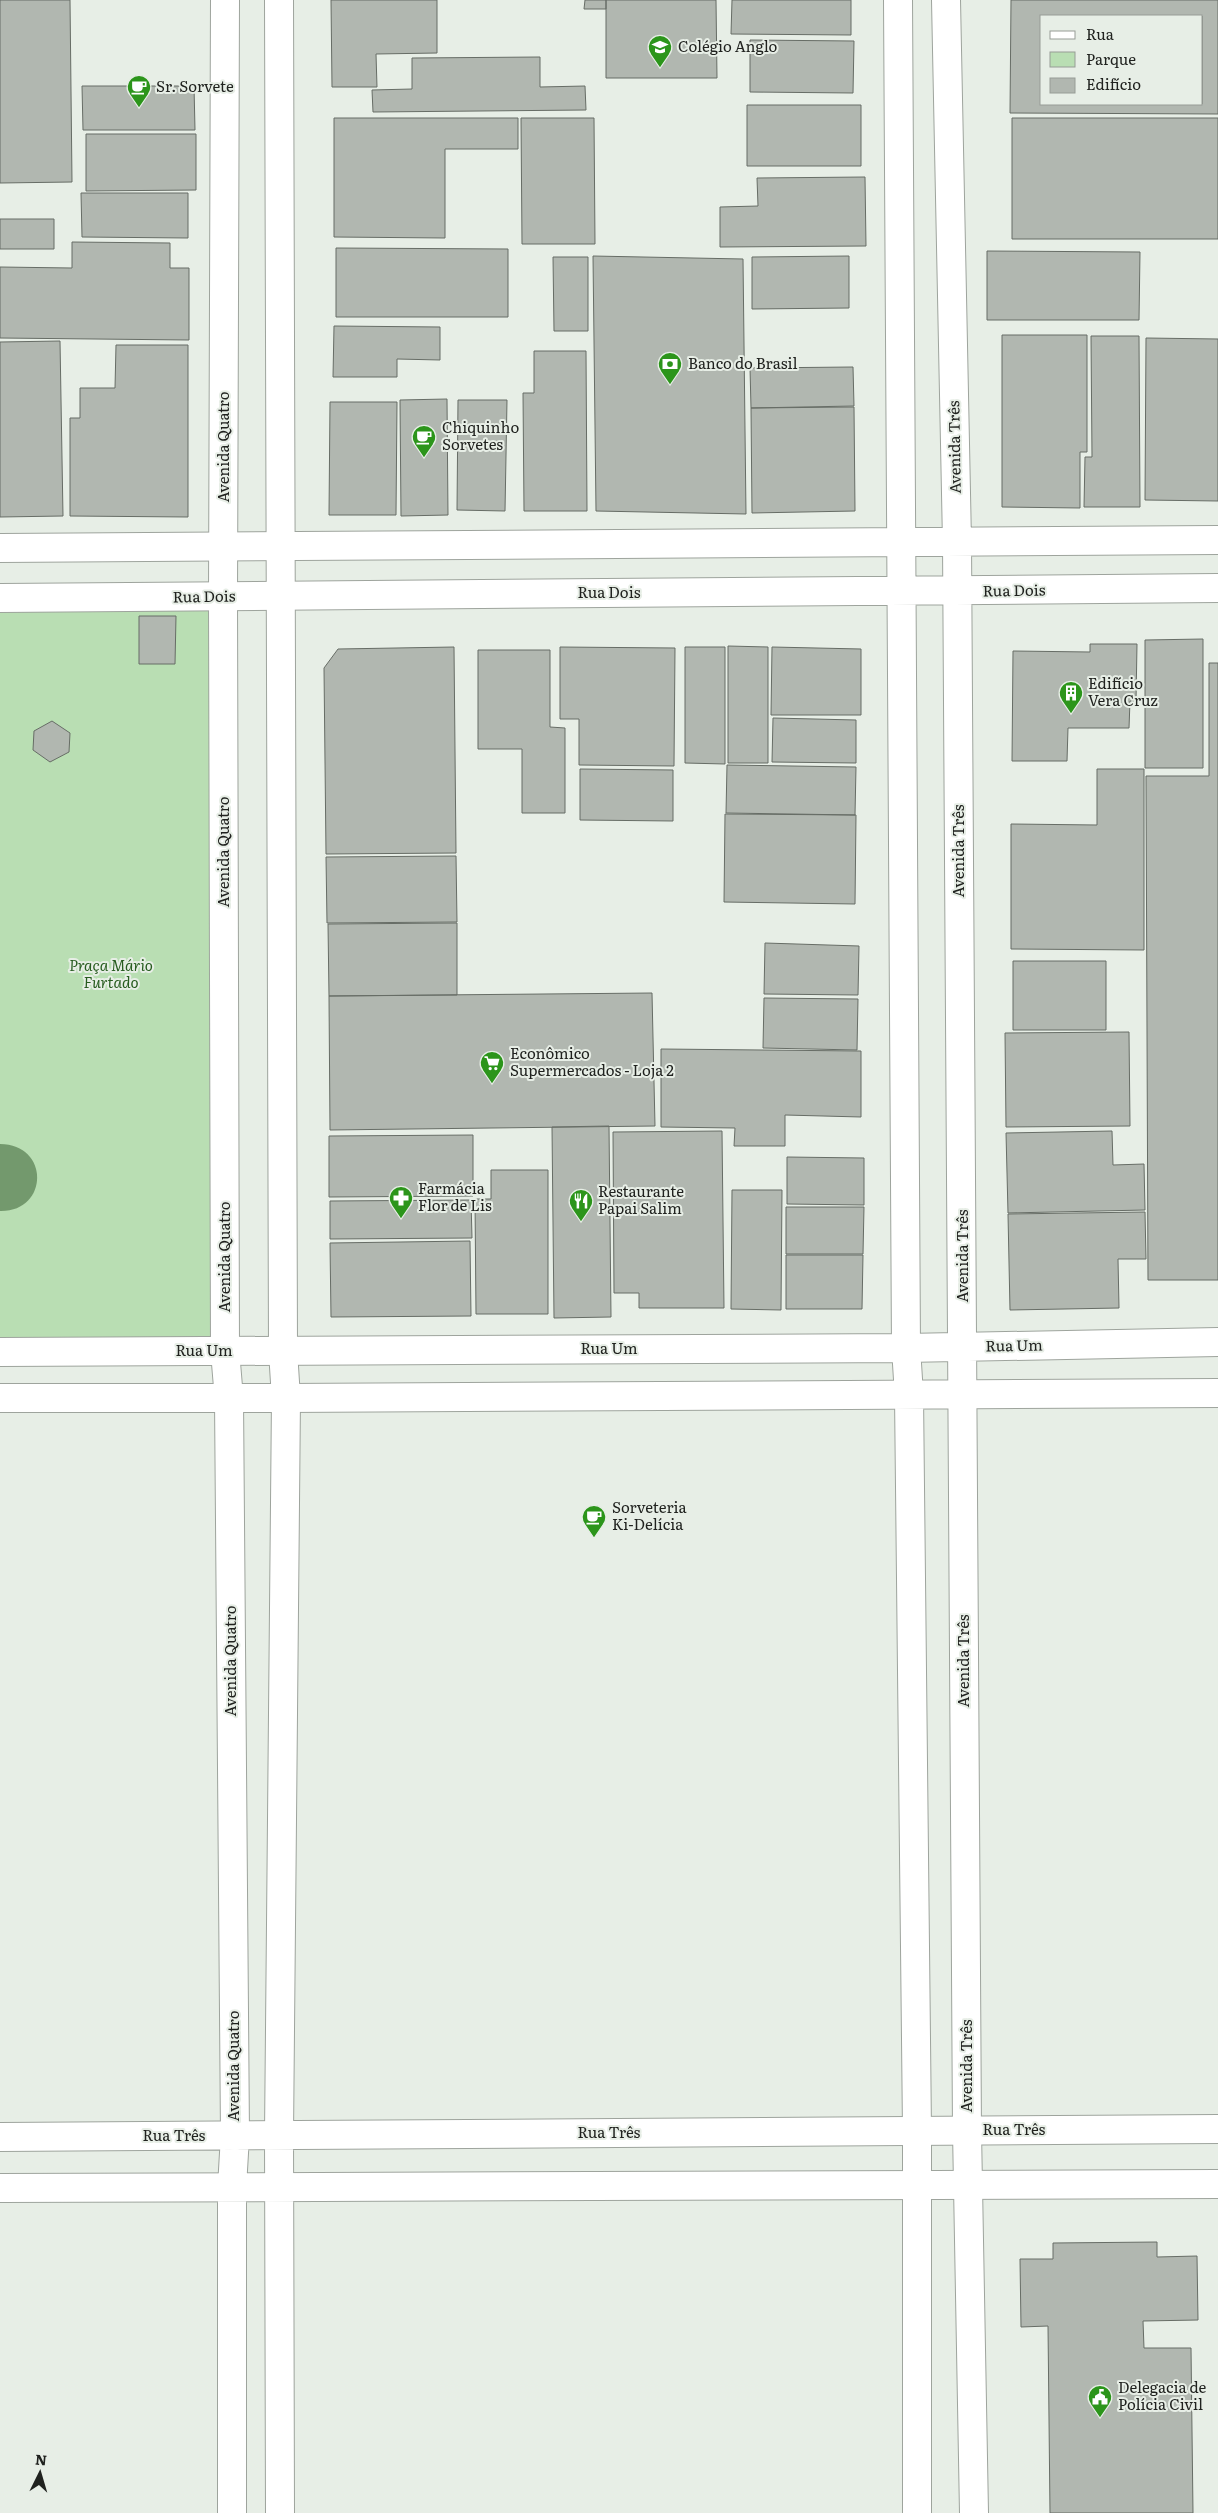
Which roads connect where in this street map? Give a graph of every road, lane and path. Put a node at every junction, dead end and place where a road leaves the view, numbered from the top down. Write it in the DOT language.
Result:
graph roads {
  1 [pos="225,0"];
  2 [pos="279,0"];
  3 [pos="898,0"];
  4 [pos="946,0"];
  5 [pos="1218,540"];
  6 [pos="957,542"];
  7 [pos="900,543"];
  8 [pos="224,547"];
  9 [pos="279,547"];
  10 [pos="0,548"];
  11 [pos="1218,588"];
  12 [pos="902,592"];
  13 [pos="957,592"];
  14 [pos="280,595"];
  15 [pos="0,598"];
  16 [pos="224,598"];
  17 [pos="1218,1342"];
  18 [pos="963,1347"];
  19 [pos="906,1348"];
  20 [pos="225,1351"];
  21 [pos="283,1351"];
  22 [pos="0,1352"];
  23 [pos="1218,1393"];
  24 [pos="909,1395"];
  25 [pos="963,1395"];
  26 [pos="0,1398"];
  27 [pos="286,1398"];
  28 [pos="229,1399"];
  29 [pos="1218,2129"];
  30 [pos="917,2131"];
  31 [pos="967,2131"];
  32 [pos="279,2135"];
  33 [pos="235,2136"];
  34 [pos="0,2137"];
  35 [pos="1218,2184"];
  36 [pos="278,2186"];
  37 [pos="916,2186"];
  38 [pos="969,2186"];
  39 [pos="232,2187"];
  40 [pos="0,2188"];
  41 [pos="232,2513"];
  42 [pos="280,2513"];
  43 [pos="917,2513"];
  44 [pos="974,2513"];
  1 -- 8 [label="street, Avenida Quatro"];
  2 -- 9 [label="street"];
  3 -- 7 [label="street"];
  4 -- 6 [label="street, Avenida Três"];
  5 -- 6 [label="street"];
  6 -- 7 [label="street"];
  6 -- 13 [label="street, Avenida Três"];
  7 -- 9 [label="street"];
  7 -- 12 [label="street"];
  8 -- 9 [label="street"];
  8 -- 10 [label="street"];
  8 -- 16 [label="street, Avenida Quatro"];
  9 -- 14 [label="street"];
  11 -- 13 [label="street, Rua Dois"];
  12 -- 13 [label="street, Rua Dois"];
  12 -- 14 [label="street, Rua Dois"];
  12 -- 19 [label="street"];
  13 -- 18 [label="street, Avenida Três"];
  14 -- 16 [label="street, Rua Dois"];
  14 -- 21 [label="street"];
  15 -- 16 [label="street, Rua Dois"];
  16 -- 20 [label="street, Avenida Quatro"];
  17 -- 18 [label="street, Rua Um"];
  18 -- 19 [label="street, Rua Um"];
  18 -- 25 [label="street, Avenida Três"];
  19 -- 21 [label="street, Rua Um"];
  19 -- 24 [label="street"];
  20 -- 21 [label="street, Rua Um"];
  20 -- 22 [label="street, Rua Um"];
  20 -- 28 [label="street, Avenida Quatro"];
  21 -- 27 [label="street"];
  23 -- 25 [label="street"];
  24 -- 25 [label="street"];
  24 -- 27 [label="street"];
  24 -- 30 [label="street"];
  25 -- 31 [label="street, Avenida Três"];
  26 -- 28 [label="street"];
  27 -- 28 [label="street"];
  27 -- 32 [label="street"];
  28 -- 33 [label="street, Avenida Quatro"];
  29 -- 31 [label="street, Rua Três"];
  30 -- 31 [label="street, Rua Três"];
  30 -- 32 [label="street, Rua Três"];
  30 -- 37 [label="street"];
  31 -- 38 [label="street, Avenida Três"];
  32 -- 33 [label="street, Rua Três"];
  32 -- 36 [label="street"];
  33 -- 34 [label="street, Rua Três"];
  33 -- 39 [label="street, Avenida Quatro"];
  35 -- 38 [label="street"];
  36 -- 37 [label="street"];
  36 -- 39 [label="street"];
  36 -- 42 [label="street"];
  37 -- 38 [label="street"];
  37 -- 43 [label="street"];
  38 -- 44 [label="street, Avenida Três"];
  39 -- 40 [label="street"];
  39 -- 41 [label="street, Avenida Quatro"];
}
